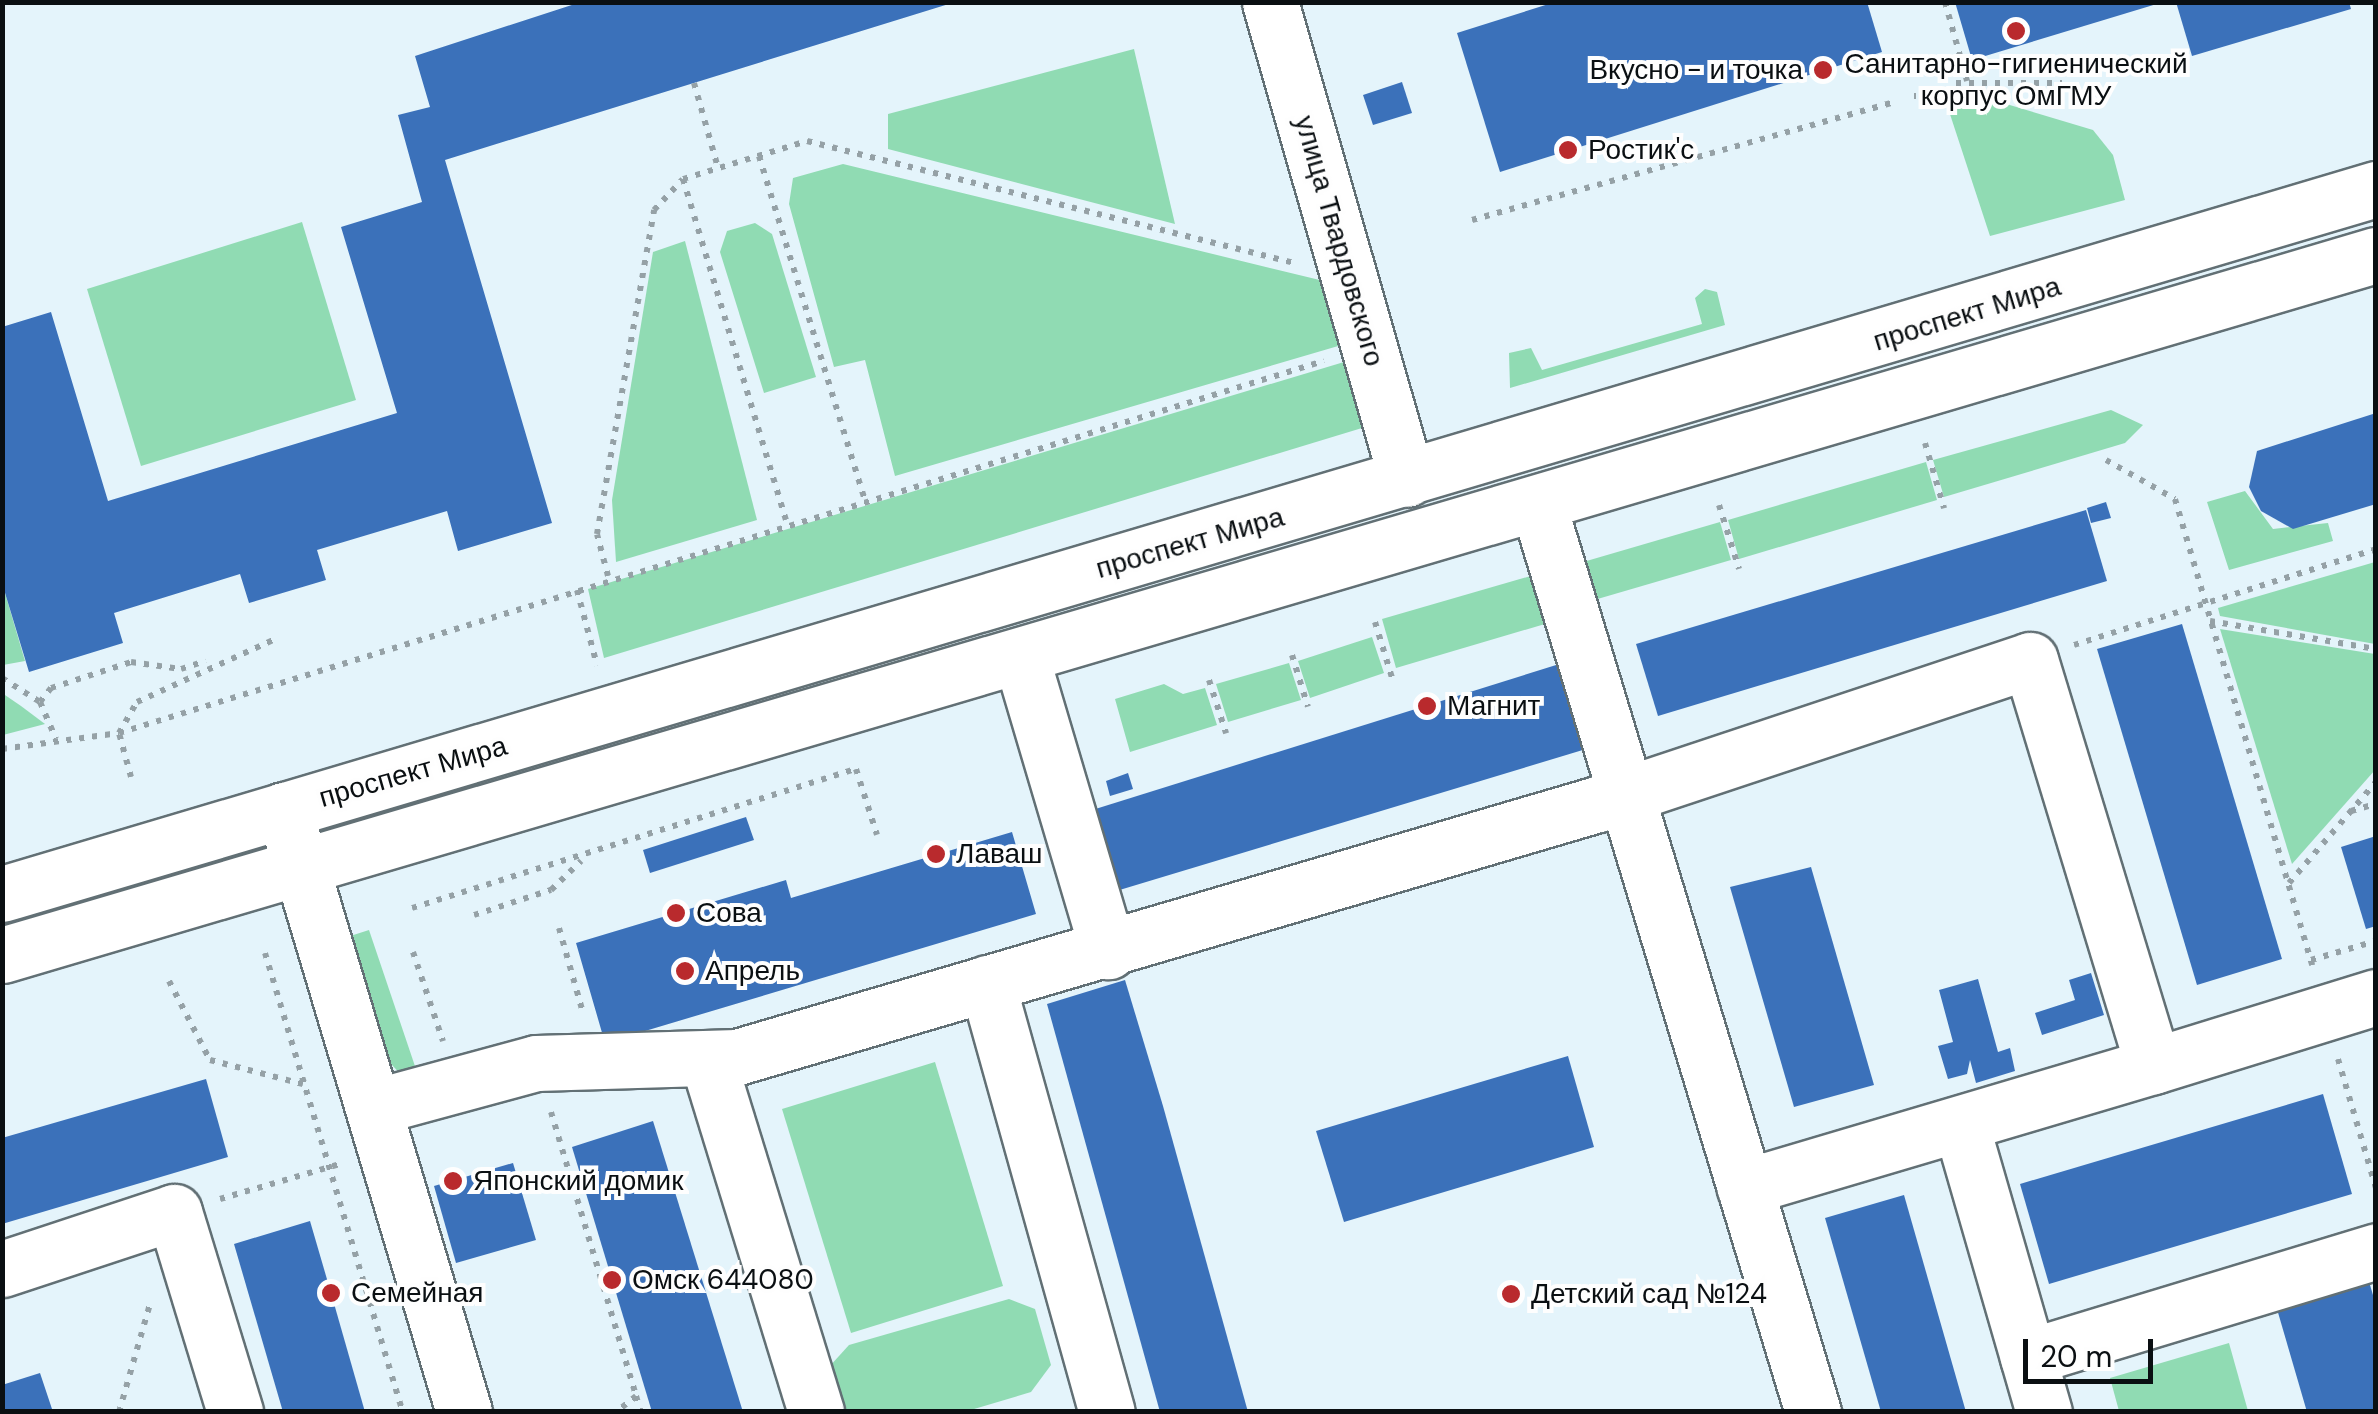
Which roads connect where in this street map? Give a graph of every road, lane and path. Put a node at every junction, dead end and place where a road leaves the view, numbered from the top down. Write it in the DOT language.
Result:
graph roads {
  1 [pos="1270,2"];
  2 [pos="1945,2"];
  3 [pos="1967,81"];
  4 [pos="1956,82"];
  5 [pos="694,83"];
  6 [pos="2062,83"];
  7 [pos="1892,103"];
  8 [pos="758,156"];
  9 [pos="718,168"];
  10 [pos="683,178"];
  11 [pos="2376,189"];
  12 [pos="1472,220"];
  13 [pos="2376,255"];
  14 [pos="1349,276"];
  15 [pos="1368,348"];
  16 [pos="1925,443"];
  17 [pos="2106,460"];
  18 [pos="1408,479"];
  19 [pos="864,498"];
  20 [pos="1538,504"];
  21 [pos="1719,505"];
  22 [pos="1944,508"];
  23 [pos="786,520"];
  24 [pos="2376,549"];
  25 [pos="1739,569"];
  26 [pos="608,576"];
  27 [pos="577,590"];
  28 [pos="2204,601"];
  29 [pos="2210,621"];
  30 [pos="1375,622"];
  31 [pos="273,640"];
  32 [pos="2376,649"];
  33 [pos="1292,655"];
  34 [pos="1021,657"];
  35 [pos="216,658"];
  36 [pos="2030,660"];
  37 [pos="597,665"];
  38 [pos="2,678"];
  39 [pos="1210,680"];
  40 [pos="1393,681"];
  41 [pos="40,702"];
  42 [pos="1308,707"];
  43 [pos="119,733"];
  44 [pos="1226,733"];
  45 [pos="56,739"];
  46 [pos="2,749"];
  47 [pos="131,777"];
  48 [pos="2376,782"];
  49 [pos="1624,796"];
  50 [pos="2376,804"];
  51 [pos="284,810"];
  52 [pos="2350,812"];
  53 [pos="878,835"];
  54 [pos="585,857"];
  55 [pos="300,868"];
  56 [pos="2288,884"];
  57 [pos="2,894"];
  58 [pos="412,908"];
  59 [pos="474,915"];
  60 [pos="559,928"];
  61 [pos="2376,941"];
  62 [pos="1108,951"];
  63 [pos="412,952"];
  64 [pos="265,953"];
  65 [pos="2,955"];
  66 [pos="2311,960"];
  67 [pos="169,981"];
  68 [pos="987,984"];
  69 [pos="435,1020"];
  70 [pos="2345,1020"];
  71 [pos="536,1063"];
  72 [pos="598,1064"];
  73 [pos="709,1064"];
  74 [pos="2153,1066"];
  75 [pos="302,1084"];
  76 [pos="1961,1125"];
  77 [pos="380,1128"];
  78 [pos="330,1166"];
  79 [pos="1745,1186"];
  80 [pos="2376,1188"];
  81 [pos="174,1212"];
  82 [pos="2376,1251"];
  83 [pos="2,1268"];
  84 [pos="155,1287"];
  85 [pos="2028,1357"];
  86 [pos="636,1396"];
  87 [pos="118,1412"];
  88 [pos="236,1412"];
  89 [pos="403,1412"];
  90 [pos="464,1412"];
  91 [pos="616,1412"];
  92 [pos="641,1412"];
  93 [pos="816,1412"];
  94 [pos="1107,1412"];
  95 [pos="1813,1412"];
  96 [pos="2044,1412"];
  1 -- 14 [label="main road, улица Твардовского"];
  2 -- 3 [label="path"];
  3 -- 4 [label="path"];
  3 -- 6 [label="path"];
  5 -- 9 [label="path"];
  7 -- 12 [label="path"];
  8 -- 9 [label="path"];
  8 -- 14 [label="path"];
  8 -- 19 [label="path"];
  9 -- 10 [label="path"];
  10 -- 23 [label="path"];
  10 -- 26 [label="path"];
  11 -- 18 [label="main road, проспект Мира"];
  13 -- 20 [label="main road"];
  14 -- 15 [label="main road, улица Твардовского"];
  15 -- 18 [label="main road, улица Твардовского"];
  15 -- 19 [label="path"];
  16 -- 22 [label="path"];
  17 -- 28 [label="path"];
  18 -- 51 [label="main road, проспект Мира"];
  19 -- 23 [label="path"];
  20 -- 34 [label="main road"];
  20 -- 49 [label="main road"];
  21 -- 25 [label="path"];
  23 -- 26 [label="path"];
  24 -- 28 [label="path"];
  26 -- 27 [label="path"];
  27 -- 37 [label="path"];
  27 -- 43 [label="path"];
  28 -- 29 [label="path"];
  28 -- 36 [label="path"];
  29 -- 32 [label="path"];
  29 -- 56 [label="path"];
  30 -- 40 [label="path"];
  31 -- 35 [label="path"];
  33 -- 42 [label="path"];
  34 -- 55 [label="main road"];
  34 -- 62 [label="main road"];
  35 -- 41 [label="path"];
  35 -- 43 [label="path"];
  36 -- 49 [label="main road"];
  36 -- 74 [label="main road"];
  38 -- 41 [label="path"];
  39 -- 44 [label="path"];
  41 -- 45 [label="path"];
  43 -- 45 [label="path"];
  43 -- 47 [label="path"];
  45 -- 46 [label="path"];
  48 -- 52 [label="path"];
  49 -- 62 [label="main road"];
  49 -- 79 [label="main road"];
  50 -- 52 [label="path"];
  51 -- 55 [label="main road"];
  51 -- 57 [label="main road, проспект Мира"];
  52 -- 56 [label="path"];
  53 -- 54 [label="path"];
  54 -- 58 [label="path"];
  54 -- 59 [label="path"];
  55 -- 65 [label="main road"];
  55 -- 77 [label="main road"];
  56 -- 66 [label="path"];
  60 -- 72 [label="path"];
  61 -- 66 [label="path"];
  62 -- 68 [label="main road"];
  63 -- 69 [label="path"];
  64 -- 75 [label="path"];
  66 -- 70 [label="path"];
  67 -- 75 [label="path"];
  68 -- 73 [label="main road"];
  68 -- 94 [label="main road"];
  70 -- 74 [label="main road"];
  70 -- 80 [label="path"];
  71 -- 72 [label="main road"];
  71 -- 77 [label="main road"];
  71 -- 86 [label="path"];
  72 -- 73 [label="main road"];
  73 -- 93 [label="main road"];
  74 -- 76 [label="main road"];
  75 -- 78 [label="path"];
  76 -- 79 [label="main road"];
  76 -- 85 [label="main road"];
  77 -- 78 [label="path"];
  77 -- 90 [label="main road"];
  78 -- 81 [label="path"];
  78 -- 89 [label="path"];
  79 -- 95 [label="main road"];
  81 -- 83 [label="main road"];
  81 -- 88 [label="main road"];
  82 -- 85 [label="main road"];
  84 -- 87 [label="path"];
  85 -- 96 [label="main road"];
  86 -- 91 [label="path"];
  86 -- 92 [label="path"];
}
